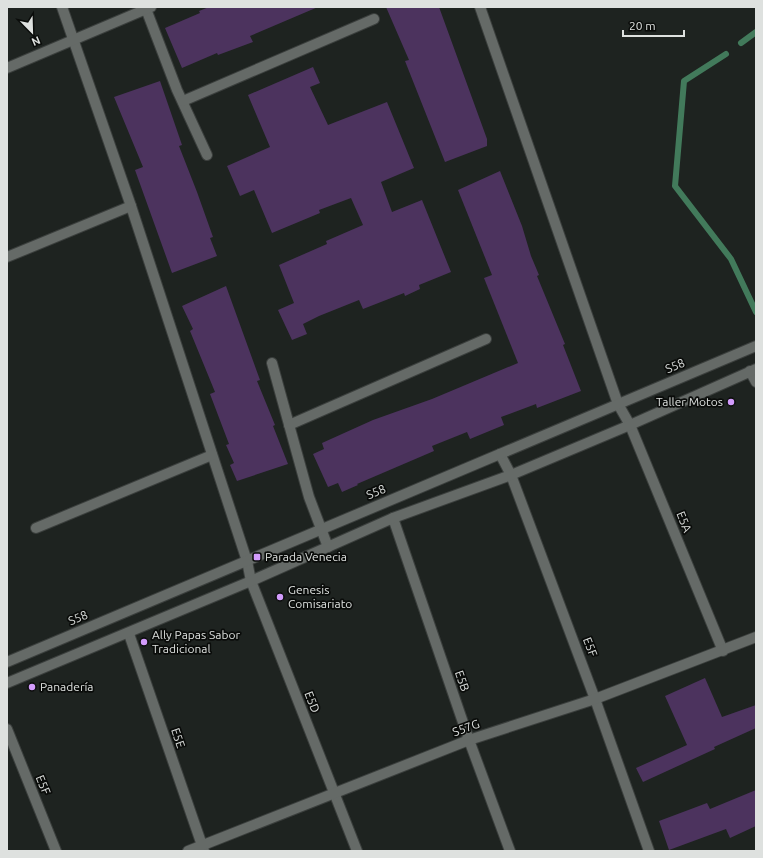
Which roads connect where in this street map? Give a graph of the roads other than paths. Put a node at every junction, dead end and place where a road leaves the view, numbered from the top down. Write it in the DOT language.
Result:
graph roads {
  1 [pos="62,7"];
  2 [pos="480,7"];
  3 [pos="149,8"];
  4 [pos="374,19"];
  5 [pos="73,39"];
  6 [pos="7,68"];
  7 [pos="182,101"];
  8 [pos="207,155"];
  9 [pos="131,206"];
  10 [pos="7,257"];
  11 [pos="486,339"];
  12 [pos="756,346"];
  13 [pos="272,363"];
  14 [pos="753,370"];
  15 [pos="756,382"];
  16 [pos="618,404"];
  17 [pos="289,425"];
  18 [pos="630,425"];
  19 [pos="500,454"];
  20 [pos="212,455"];
  21 [pos="511,475"];
  22 [pos="393,518"];
  23 [pos="36,528"];
  24 [pos="321,530"];
  25 [pos="328,547"];
  26 [pos="247,561"];
  27 [pos="252,582"];
  28 [pos="128,634"];
  29 [pos="756,637"];
  30 [pos="723,651"];
  31 [pos="7,662"];
  32 [pos="7,683"];
  33 [pos="595,699"];
  34 [pos="7,729"];
  35 [pos="469,740"];
  36 [pos="334,793"];
  37 [pos="203,848"];
  38 [pos="56,851"];
  39 [pos="188,851"];
  40 [pos="357,851"];
  41 [pos="510,851"];
  42 [pos="649,851"];
  1 -- 5 [label="street, E5D"];
  2 -- 16 [label="street, E5A"];
  3 -- 5 [label="street"];
  3 -- 7 [label="street"];
  4 -- 7 [label="street"];
  5 -- 6 [label="street"];
  5 -- 9 [label="street, E5D"];
  7 -- 8 [label="street"];
  9 -- 10 [label="street"];
  9 -- 20 [label="street, E5D"];
  11 -- 17 [label="street"];
  12 -- 16 [label="street, S58"];
  13 -- 17 [label="street"];
  14 -- 15 [label="street"];
  14 -- 18 [label="street"];
  16 -- 18 [label="street, E5A"];
  16 -- 19 [label="street, S58"];
  17 -- 24 [label="street"];
  18 -- 21 [label="street"];
  18 -- 30 [label="street, E5A"];
  19 -- 21 [label="street, E5F"];
  19 -- 24 [label="street, S58"];
  20 -- 23 [label="street"];
  20 -- 26 [label="street, E5D"];
  21 -- 22 [label="street"];
  21 -- 33 [label="street, E5F"];
  22 -- 25 [label="street"];
  22 -- 35 [label="street, E5B"];
  24 -- 25 [label="street"];
  24 -- 26 [label="street, S58"];
  25 -- 27 [label="street"];
  26 -- 27 [label="street, E5D"];
  26 -- 31 [label="street, S58"];
  27 -- 28 [label="street"];
  27 -- 36 [label="street, E5D"];
  28 -- 32 [label="street"];
  28 -- 37 [label="street, E5E"];
  29 -- 30 [label="street, S57G"];
  30 -- 33 [label="street, S57G"];
  33 -- 35 [label="street, S57G"];
  33 -- 42 [label="street, E5F"];
  34 -- 38 [label="street, E5F"];
  35 -- 36 [label="street, S57G"];
  35 -- 41 [label="street, E5B"];
  36 -- 37 [label="street, S57G"];
  36 -- 40 [label="street, E5D"];
  37 -- 39 [label="street, S57G"];
}
